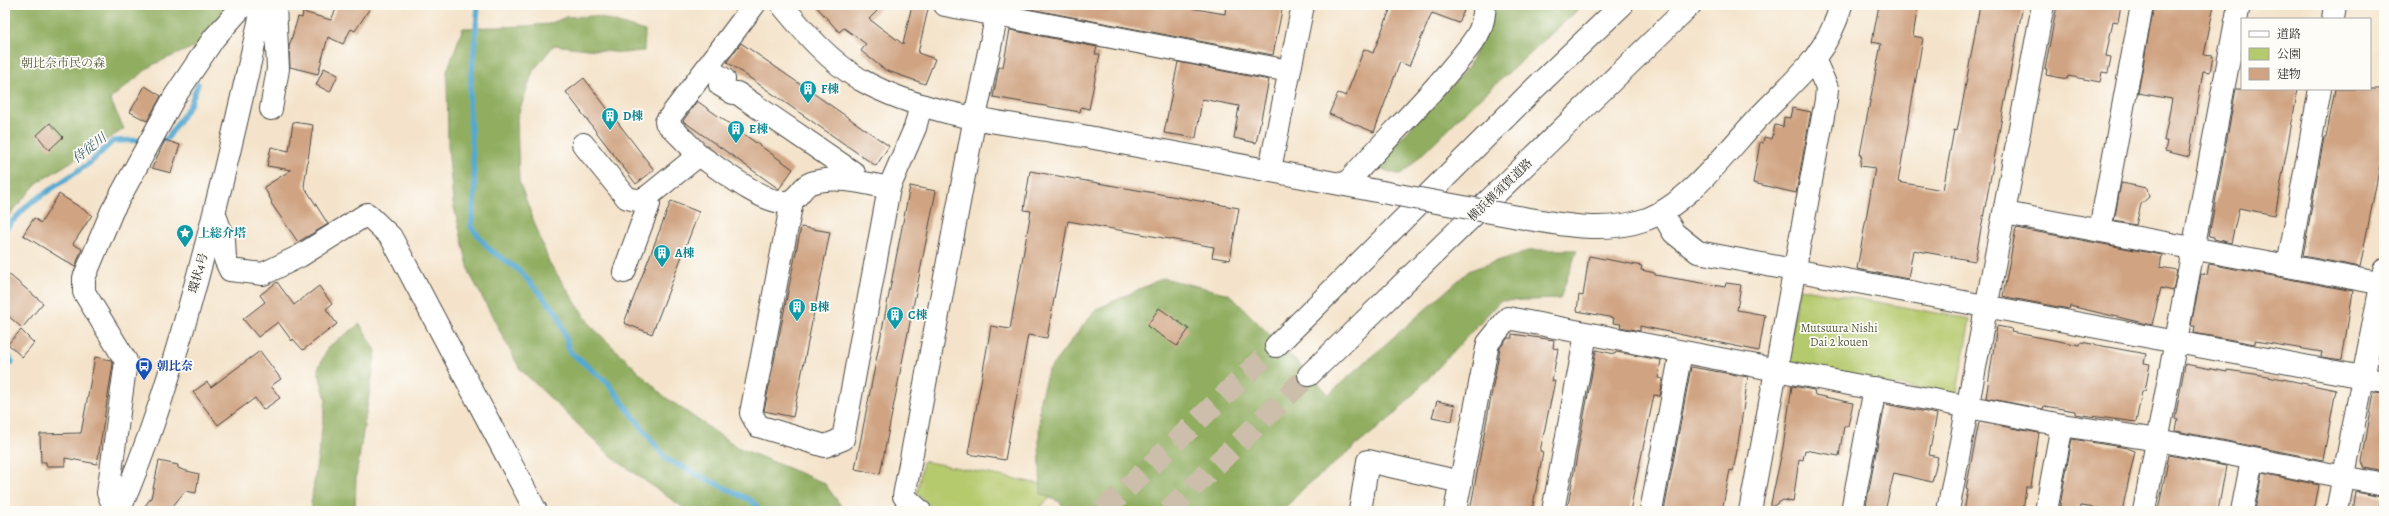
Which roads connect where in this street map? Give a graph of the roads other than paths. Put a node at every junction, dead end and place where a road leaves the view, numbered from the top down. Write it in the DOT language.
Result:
graph roads {
  1 [pos="246,5"];
  2 [pos="263,5"];
  3 [pos="275,5"];
  4 [pos="754,5"];
  5 [pos="782,5"];
  6 [pos="945,5"];
  7 [pos="1303,5"];
  8 [pos="1484,5"];
  9 [pos="1622,5"];
  10 [pos="1690,5"];
  11 [pos="1841,5"];
  12 [pos="2043,5"];
  13 [pos="2142,5"];
  14 [pos="2239,5"];
  15 [pos="2335,5"];
  16 [pos="998,10"];
  17 [pos="2333,18"];
  18 [pos="1814,59"];
  19 [pos="708,68"];
  20 [pos="1289,71"];
  21 [pos="2320,90"];
  22 [pos="921,104"];
  23 [pos="271,109"];
  24 [pos="975,117"];
  25 [pos="582,144"];
  26 [pos="698,155"];
  27 [pos="1270,169"];
  28 [pos="850,179"];
  29 [pos="1345,185"];
  30 [pos="889,188"];
  31 [pos="644,198"];
  32 [pos="792,201"];
  33 [pos="1662,212"];
  34 [pos="2005,213"];
  35 [pos="215,214"];
  36 [pos="2100,230"];
  37 [pos="2194,248"];
  38 [pos="2288,266"];
  39 [pos="1794,270"];
  40 [pos="624,272"];
  41 [pos="2383,279"];
  42 [pos="1987,306"];
  43 [pos="1586,334"];
  44 [pos="2176,341"];
  45 [pos="1276,346"];
  46 [pos="1681,352"];
  47 [pos="1776,369"];
  48 [pos="1309,375"];
  49 [pos="2374,379"];
  50 [pos="1875,388"];
  51 [pos="1967,407"];
  52 [pos="2062,425"];
  53 [pos="2158,440"];
  54 [pos="2252,460"];
  55 [pos="2343,477"];
  56 [pos="1461,482"];
  57 [pos="2384,485"];
  58 [pos="908,506"];
  59 [pos="117,511"];
  60 [pos="536,511"];
  61 [pos="1360,511"];
  62 [pos="1455,511"];
  63 [pos="1553,511"];
  64 [pos="1651,511"];
  65 [pos="1750,511"];
  66 [pos="1852,511"];
  67 [pos="1948,511"];
  68 [pos="2046,511"];
  69 [pos="2144,511"];
  70 [pos="2242,511"];
  71 [pos="2337,511"];
  1 -- 59 [label="main road"];
  2 -- 35 [label="main road, 環状4号"];
  3 -- 23 [label="main road"];
  4 -- 19 [label="main road"];
  5 -- 22 [label="main road"];
  6 -- 16 [label="main road"];
  7 -- 20 [label="main road"];
  8 -- 29 [label="main road"];
  9 -- 45 [label="main road"];
  10 -- 48 [label="main road, 横浜横須賀道路"];
  11 -- 18 [label="main road"];
  12 -- 34 [label="main road"];
  13 -- 36 [label="main road"];
  14 -- 37 [label="main road"];
  15 -- 17 [label="main road"];
  16 -- 20 [label="main road"];
  16 -- 24 [label="main road"];
  18 -- 33 [label="main road"];
  18 -- 39 [label="main road"];
  19 -- 26 [label="main road"];
  19 -- 28 [label="main road"];
  20 -- 27 [label="main road"];
  21 -- 38 [label="main road"];
  22 -- 24 [label="main road"];
  22 -- 30 [label="main road"];
  24 -- 27 [label="main road"];
  24 -- 58 [label="main road"];
  25 -- 31 [label="main road"];
  26 -- 31 [label="main road"];
  26 -- 32 [label="main road"];
  27 -- 29 [label="main road"];
  28 -- 30 [label="main road"];
  28 -- 32 [label="main road"];
  29 -- 33 [label="main road, bridge"];
  30 -- 32 [label="main road"];
  31 -- 40 [label="main road"];
  33 -- 39 [label="main road"];
  34 -- 36 [label="main road"];
  34 -- 42 [label="main road"];
  35 -- 59 [label="main road, 環状4号"];
  35 -- 60 [label="main road"];
  36 -- 37 [label="main road"];
  37 -- 38 [label="main road"];
  37 -- 44 [label="main road"];
  38 -- 41 [label="main road"];
  39 -- 42 [label="main road"];
  39 -- 47 [label="main road"];
  41 -- 49 [label="main road"];
  42 -- 44 [label="main road"];
  42 -- 51 [label="main road"];
  43 -- 46 [label="main road"];
  43 -- 56 [label="main road"];
  43 -- 63 [label="main road"];
  44 -- 49 [label="main road"];
  44 -- 53 [label="main road"];
  46 -- 47 [label="main road"];
  46 -- 64 [label="main road"];
  47 -- 50 [label="main road"];
  47 -- 65 [label="main road"];
  49 -- 55 [label="main road"];
  50 -- 51 [label="main road"];
  50 -- 66 [label="main road"];
  51 -- 52 [label="main road"];
  51 -- 67 [label="main road"];
  52 -- 53 [label="main road"];
  52 -- 68 [label="main road"];
  53 -- 54 [label="main road"];
  53 -- 69 [label="main road"];
  54 -- 55 [label="main road"];
  54 -- 70 [label="main road"];
  55 -- 57 [label="main road"];
  55 -- 71 [label="main road"];
  56 -- 61 [label="main road"];
  56 -- 62 [label="main road"];
}
